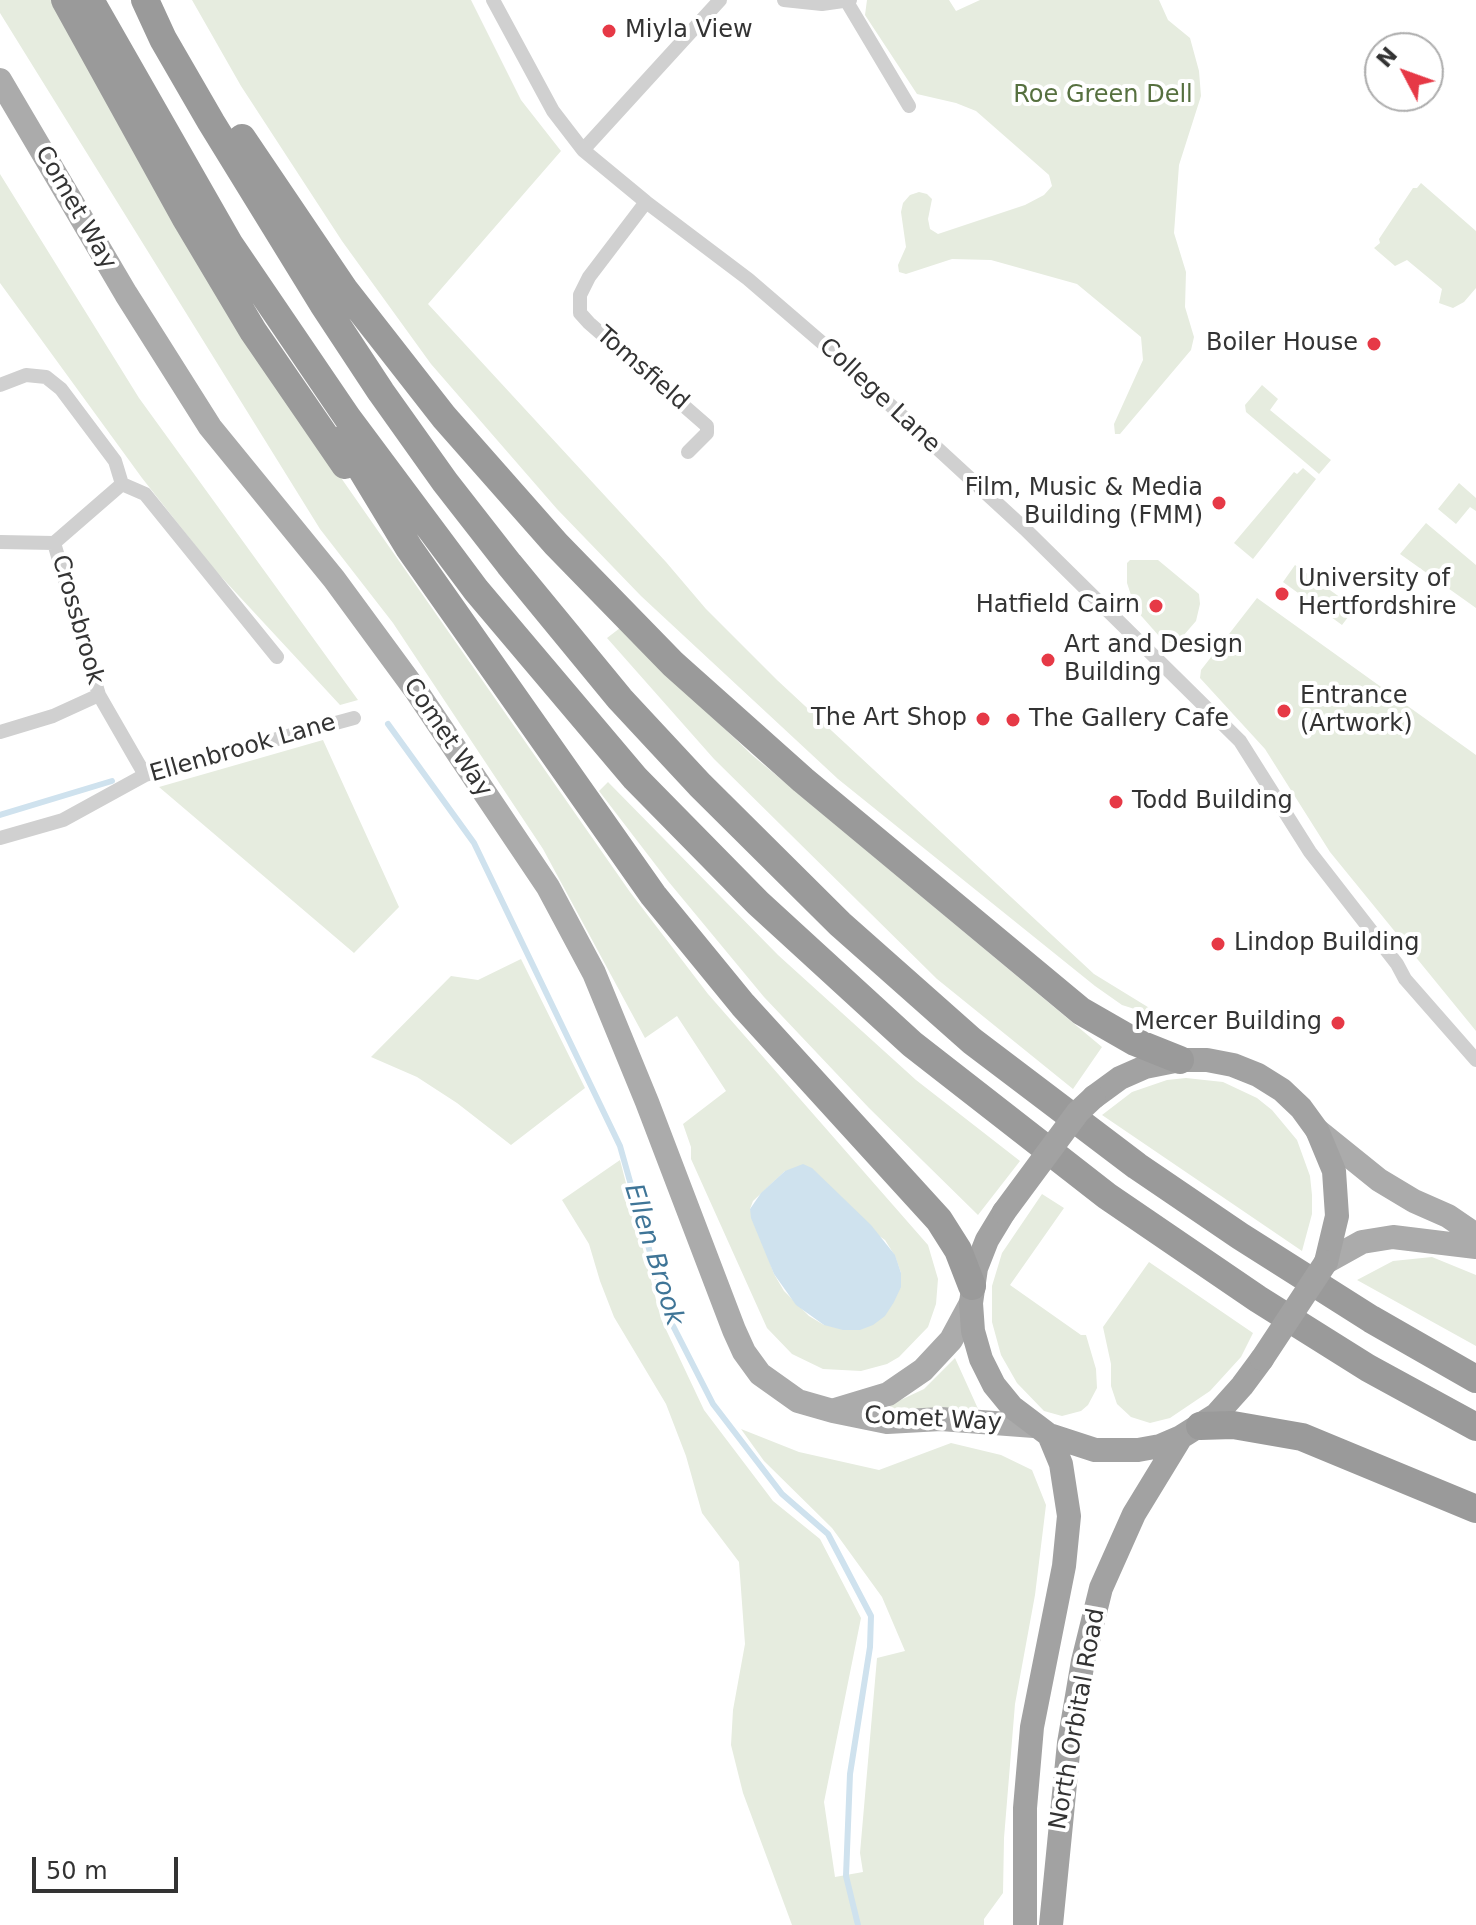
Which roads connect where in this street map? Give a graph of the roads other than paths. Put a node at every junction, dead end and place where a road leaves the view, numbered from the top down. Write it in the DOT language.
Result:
graph roads {
  1 [pos="65,0"];
  2 [pos="90,0"];
  3 [pos="145,0"];
  4 [pos="152,0"];
  5 [pos="493,0"];
  6 [pos="720,0"];
  7 [pos="784,0"];
  8 [pos="849,1"];
  9 [pos="0,80"];
  10 [pos="909,106"];
  11 [pos="583,150"];
  12 [pos="646,202"];
  13 [pos="226,239"];
  14 [pos="0,385"];
  15 [pos="688,452"];
  16 [pos="122,484"];
  17 [pos="0,542"];
  18 [pos="54,543"];
  19 [pos="409,548"];
  20 [pos="277,657"];
  21 [pos="99,695"];
  22 [pos="354,718"];
  23 [pos="0,732"];
  24 [pos="145,775"];
  25 [pos="0,838"];
  26 [pos="1180,1060"];
  27 [pos="1476,1060"];
  28 [pos="1317,1130"];
  29 [pos="1476,1235"];
  30 [pos="1476,1247"];
  31 [pos="1326,1262"];
  32 [pos="972,1294"];
  33 [pos="1476,1379"];
  34 [pos="833,1411"];
  35 [pos="1476,1427"];
  36 [pos="1042,1430"];
  37 [pos="1191,1432"];
  38 [pos="1476,1509"];
  39 [pos="1025,1925"];
  40 [pos="1051,1925"];
  1 -- 19 [label="highway"];
  2 -- 13 [label="highway"];
  3 -- 33 [label="highway"];
  4 -- 26 [label="highway"];
  5 -- 11 [label="street, College Lane"];
  6 -- 11 [label="street"];
  7 -- 8 [label="street"];
  8 -- 10 [label="street"];
  9 -- 34 [label="main road, Comet Way"];
  11 -- 12 [label="street, College Lane"];
  12 -- 15 [label="street, Tomsfield"];
  12 -- 27 [label="street, College Lane"];
  13 -- 19 [label="highway"];
  13 -- 35 [label="highway"];
  14 -- 16 [label="street"];
  16 -- 18 [label="street, Crossbrook"];
  16 -- 20 [label="street"];
  17 -- 18 [label="street"];
  18 -- 21 [label="street, Crossbrook"];
  19 -- 32 [label="highway"];
  21 -- 23 [label="street"];
  21 -- 24 [label="street, Crossbrook"];
  22 -- 24 [label="street, Ellenbrook Lane"];
  24 -- 25 [label="street, Ellenbrook Lane"];
  26 -- 28 [label="highway"];
  26 -- 32 [label="highway, bridge"];
  28 -- 29 [label="main road"];
  28 -- 31 [label="highway"];
  30 -- 31 [label="main road"];
  31 -- 37 [label="highway, bridge"];
  32 -- 34 [label="main road, Comet Way"];
  32 -- 36 [label="highway"];
  34 -- 36 [label="main road, Comet Way"];
  36 -- 37 [label="highway"];
  36 -- 39 [label="highway, North Orbital Road"];
  37 -- 38 [label="highway"];
  37 -- 40 [label="highway, North Orbital Road"];
}
